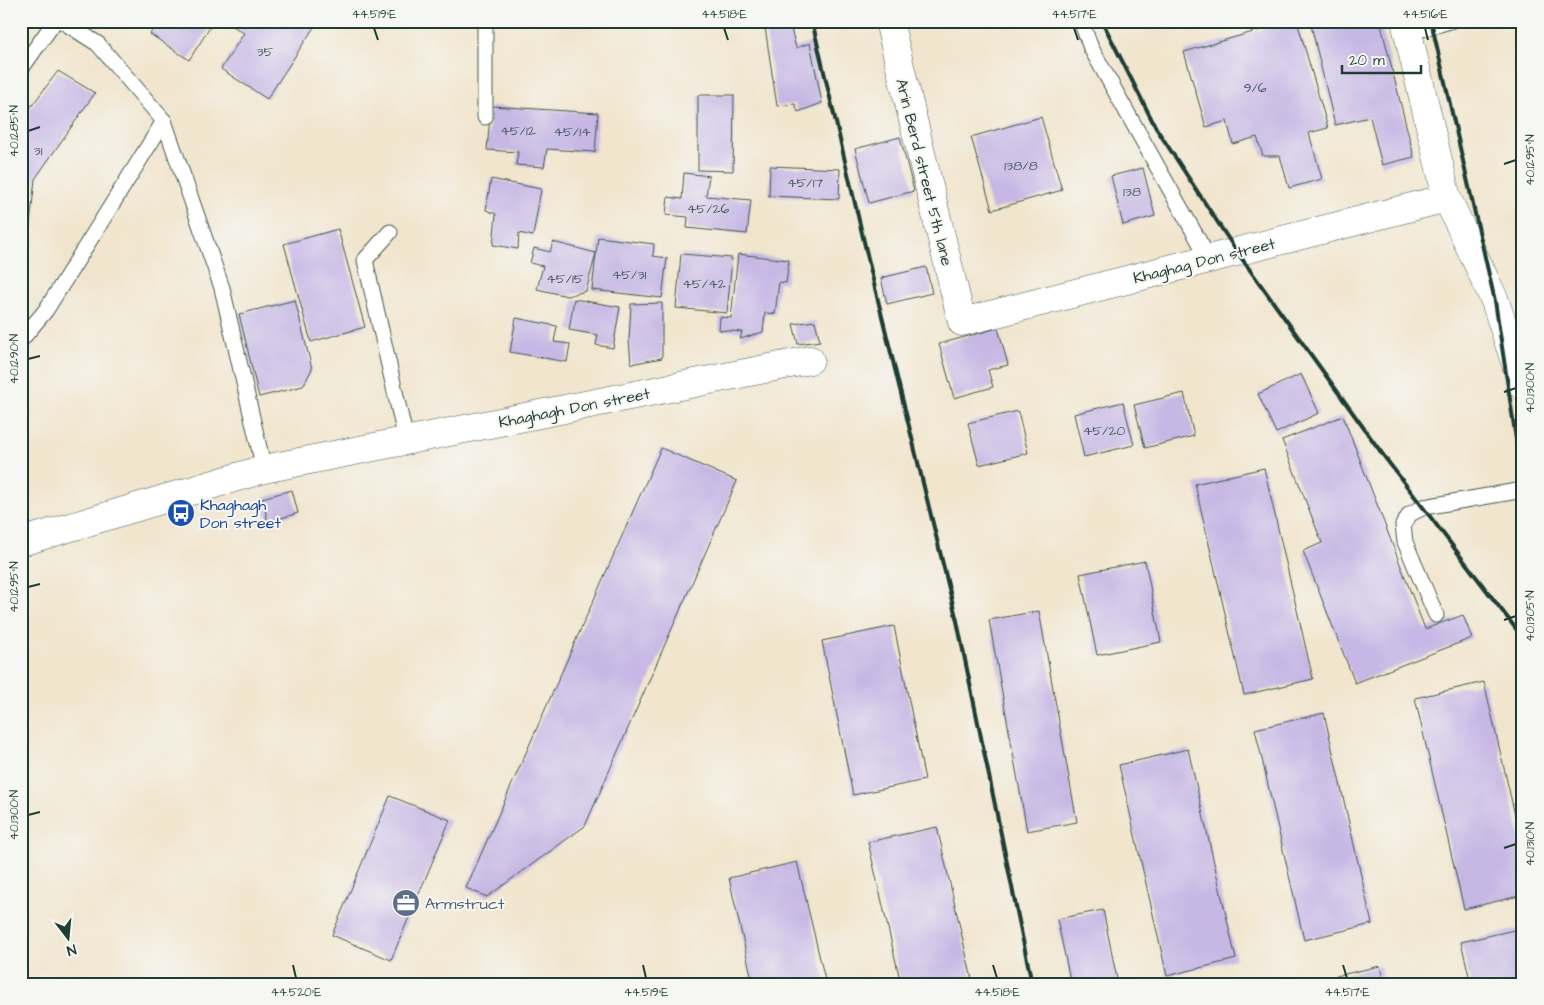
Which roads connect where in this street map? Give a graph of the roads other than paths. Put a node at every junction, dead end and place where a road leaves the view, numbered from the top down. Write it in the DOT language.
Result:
graph roads {
  1 [pos="55,21"];
  2 [pos="62,21"];
  3 [pos="485,21"];
  4 [pos="889,21"];
  5 [pos="1081,21"];
  6 [pos="1450,21"];
  7 [pos="1407,27"];
  8 [pos="21,69"];
  9 [pos="485,117"];
  10 [pos="164,121"];
  11 [pos="1447,198"];
  12 [pos="390,232"];
  13 [pos="1209,259"];
  14 [pos="962,322"];
  15 [pos="21,340"];
  16 [pos="810,360"];
  17 [pos="1523,386"];
  18 [pos="406,440"];
  19 [pos="264,469"];
  20 [pos="1523,490"];
  21 [pos="21,542"];
  22 [pos="1436,615"];
  1 -- 8 [label="lane"];
  2 -- 10 [label="lane"];
  3 -- 9 [label="lane"];
  4 -- 14 [label="street, Arin Berd street 5th lane"];
  5 -- 13 [label="lane"];
  6 -- 7 [label="lane"];
  7 -- 11 [label="street"];
  10 -- 15 [label="lane"];
  10 -- 19 [label="lane"];
  11 -- 13 [label="street, Khaghag Don street"];
  11 -- 17 [label="street"];
  12 -- 18 [label="lane"];
  13 -- 14 [label="street, Khaghag Don street"];
  16 -- 18 [label="street, Khaghagh Don street"];
  18 -- 19 [label="street, Khaghagh Don street"];
  19 -- 21 [label="street, Khaghagh Don street"];
  20 -- 22 [label="lane"];
}
